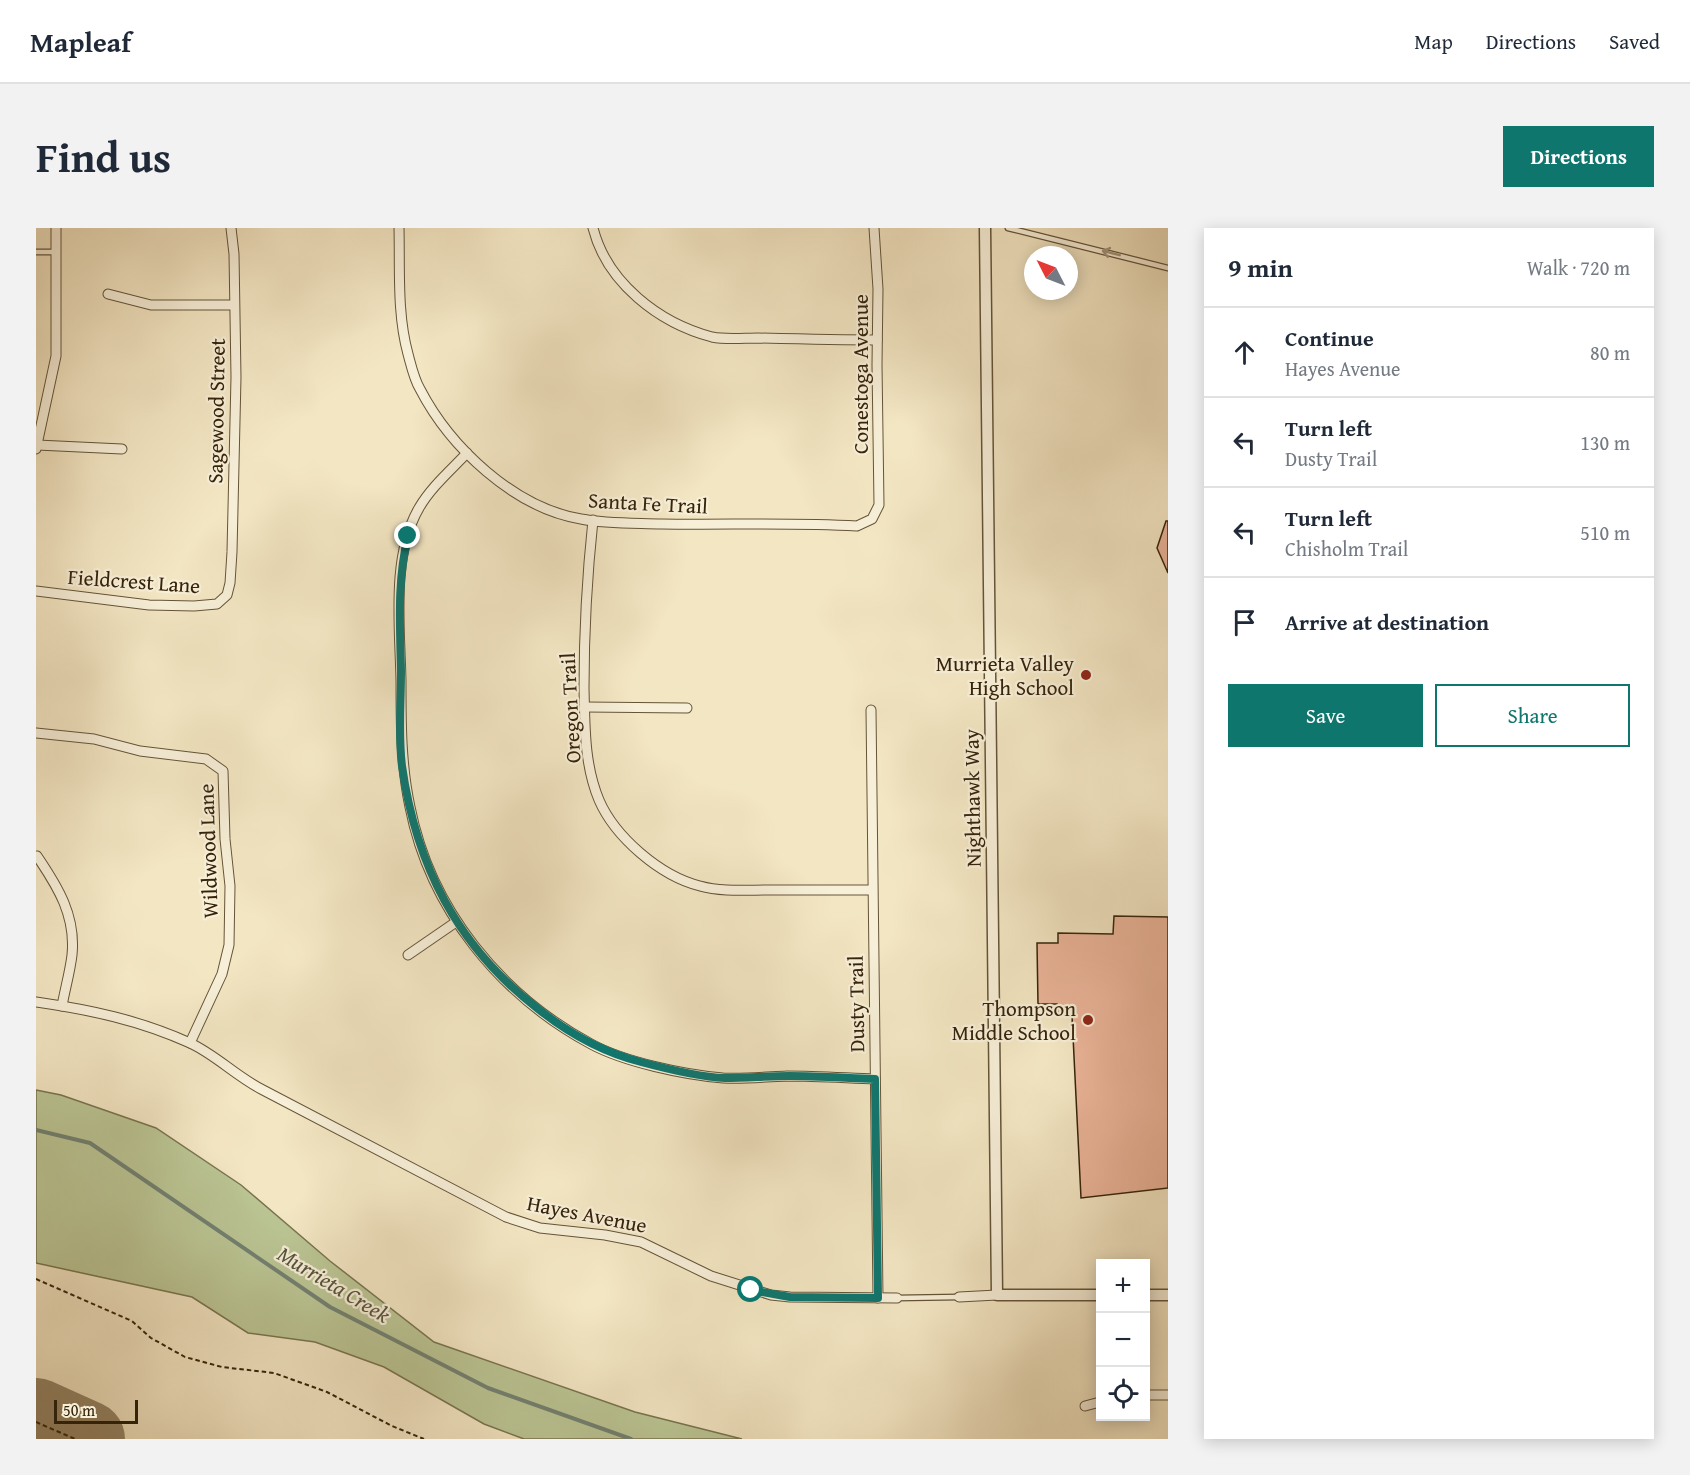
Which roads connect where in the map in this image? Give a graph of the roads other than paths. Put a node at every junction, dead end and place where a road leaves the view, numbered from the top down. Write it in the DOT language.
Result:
graph roads {
  1 [pos="56,228"];
  2 [pos="231,228"];
  3 [pos="399,228"];
  4 [pos="593,228"];
  5 [pos="874,228"];
  6 [pos="985,228"];
  7 [pos="1008,228"];
  8 [pos="36,252"];
  9 [pos="57,252"];
  10 [pos="1168,268"];
  11 [pos="108,294"];
  12 [pos="234,305"];
  13 [pos="877,340"];
  14 [pos="36,447"];
  15 [pos="122,449"];
  16 [pos="467,453"];
  17 [pos="872,519"];
  18 [pos="593,520"];
  19 [pos="36,591"];
  20 [pos="227,595"];
  21 [pos="585,706"];
  22 [pos="687,708"];
  23 [pos="871,710"];
  24 [pos="36,733"];
  25 [pos="37,856"];
  26 [pos="872,890"];
  27 [pos="456,922"];
  28 [pos="408,955"];
  29 [pos="36,1002"];
  30 [pos="62,1006"];
  31 [pos="190,1043"];
  32 [pos="875,1079"];
  33 [pos="997,1295"];
  34 [pos="1096,1295"];
  35 [pos="1150,1295"];
  36 [pos="1168,1295"];
  37 [pos="959,1297"];
  38 [pos="878,1298"];
  39 [pos="897,1298"];
  40 [pos="1150,1395"];
  41 [pos="1168,1395"];
  42 [pos="1096,1403"];
  43 [pos="1085,1406"];
  1 -- 9 [label="street"];
  2 -- 12 [label="street, Sagewood Street"];
  3 -- 16 [label="street, Santa Fe Trail"];
  4 -- 13 [label="street"];
  5 -- 13 [label="street, Conestoga Avenue"];
  6 -- 33 [label="street, Nighthawk Way"];
  10 -- 7 [label="lane, one-way"];
  8 -- 9 [label="lane"];
  9 -- 14 [label="street"];
  11 -- 12 [label="street"];
  12 -- 20 [label="street, Sagewood Street"];
  13 -- 17 [label="street, Conestoga Avenue"];
  14 -- 15 [label="street"];
  16 -- 18 [label="street, Santa Fe Trail"];
  16 -- 27 [label="street"];
  17 -- 18 [label="street, Santa Fe Trail"];
  18 -- 21 [label="street, Oregon Trail"];
  19 -- 20 [label="street, Fieldcrest Lane"];
  21 -- 22 [label="street"];
  21 -- 26 [label="street, Oregon Trail"];
  23 -- 26 [label="street, Dusty Trail"];
  24 -- 31 [label="street, Wildwood Lane"];
  25 -- 30 [label="street"];
  26 -- 32 [label="street, Dusty Trail"];
  27 -- 28 [label="street"];
  27 -- 32 [label="street"];
  29 -- 30 [label="street, Hayes Avenue"];
  30 -- 31 [label="street, Hayes Avenue"];
  31 -- 38 [label="street, Hayes Avenue"];
  32 -- 38 [label="street, Dusty Trail"];
  33 -- 34 [label="street, Hayes Avenue"];
  33 -- 37 [label="street, Hayes Avenue"];
  35 -- 36 [label="street"];
  37 -- 39 [label="lane, Hayes Avenue"];
  38 -- 39 [label="street, Hayes Avenue"];
  40 -- 41 [label="street"];
  42 -- 43 [label="street"];
}
